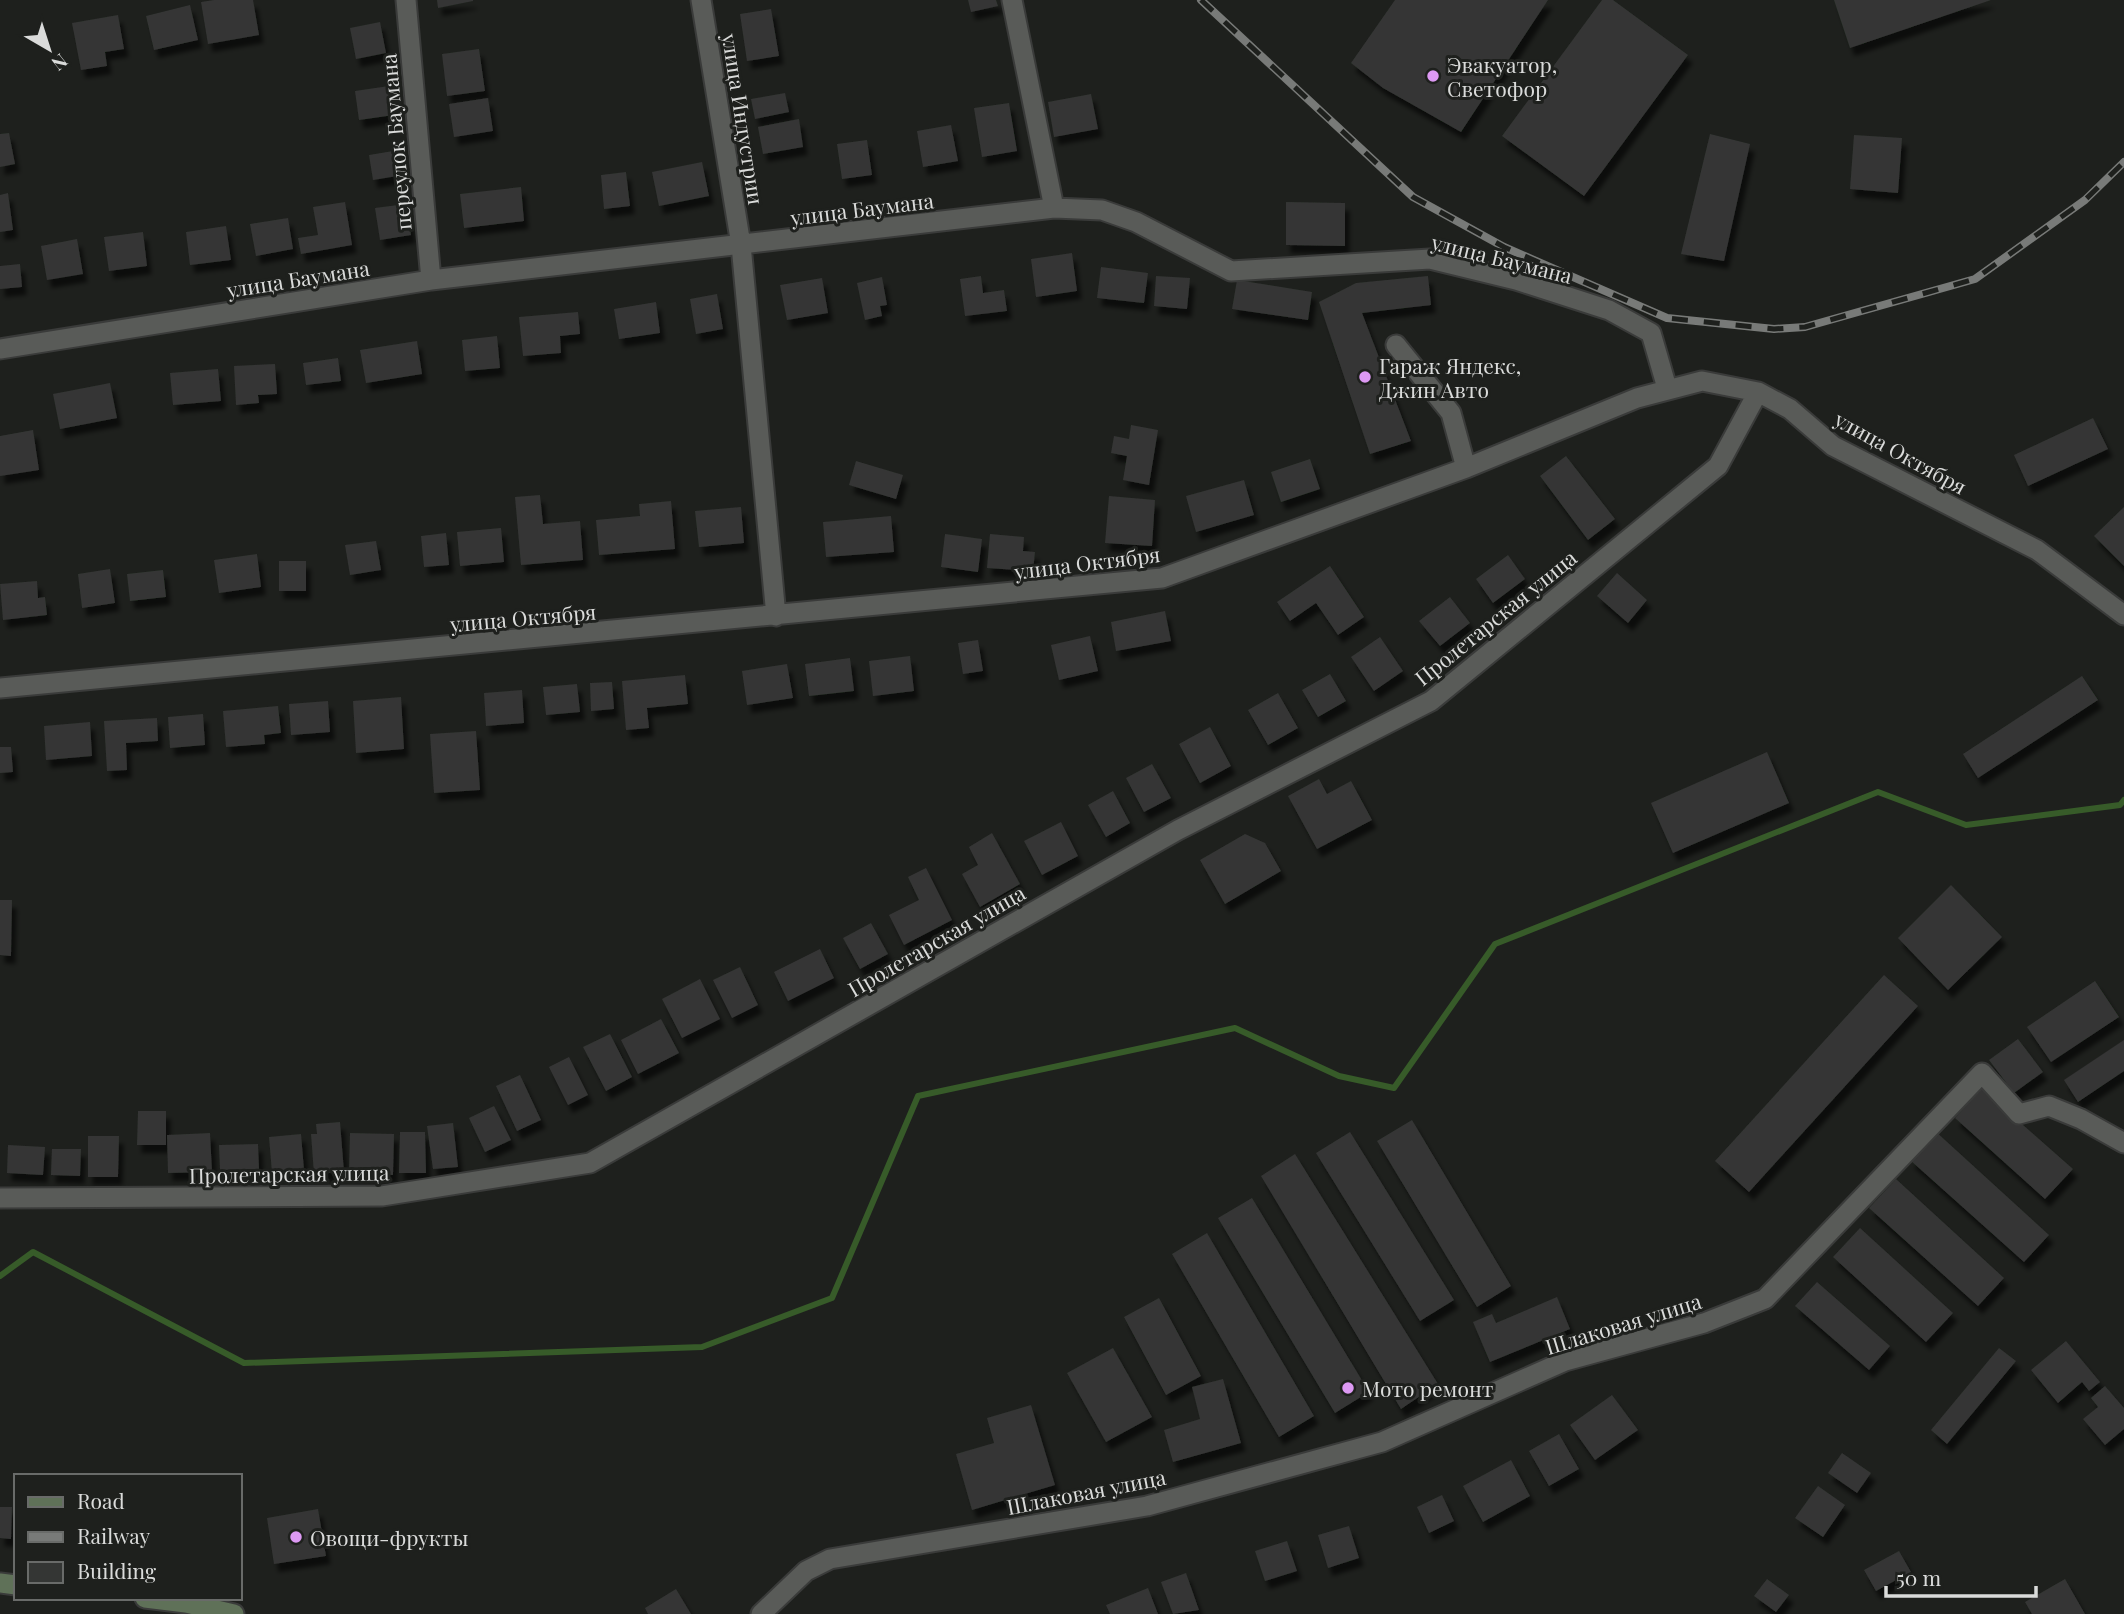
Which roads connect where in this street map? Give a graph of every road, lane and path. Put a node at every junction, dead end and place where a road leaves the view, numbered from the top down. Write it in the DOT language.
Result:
graph roads {
  1 [pos="405,0"];
  2 [pos="701,0"];
  3 [pos="1012,0"];
  4 [pos="1054,208"];
  5 [pos="741,245"];
  6 [pos="431,280"];
  7 [pos="1396,345"];
  8 [pos="0,349"];
  9 [pos="1667,388"];
  10 [pos="1758,392"];
  11 [pos="1466,468"];
  12 [pos="2124,615"];
  13 [pos="776,617"];
  14 [pos="0,688"];
  15 [pos="2124,1143"];
  16 [pos="0,1198"];
  17 [pos="166,1600"];
  18 [pos="234,1614"];
  19 [pos="761,1614"];
  1 -- 6 [label="street, переулок Баумана"];
  2 -- 5 [label="street, улица Индустрии"];
  3 -- 4 [label="street"];
  4 -- 5 [label="street, улица Баумана"];
  4 -- 9 [label="street, улица Баумана"];
  5 -- 6 [label="street, улица Баумана"];
  5 -- 13 [label="street, улица Индустрии"];
  6 -- 8 [label="street, улица Баумана"];
  7 -- 11 [label="street"];
  9 -- 10 [label="street, улица Октября"];
  9 -- 11 [label="street, улица Октября"];
  10 -- 12 [label="street, улица Октября"];
  10 -- 16 [label="street, Пролетарская улица"];
  11 -- 13 [label="street, улица Октября"];
  13 -- 14 [label="street, улица Октября"];
  15 -- 19 [label="street, Шлаковая улица"];
  17 -- 18 [label="main road"];
}
